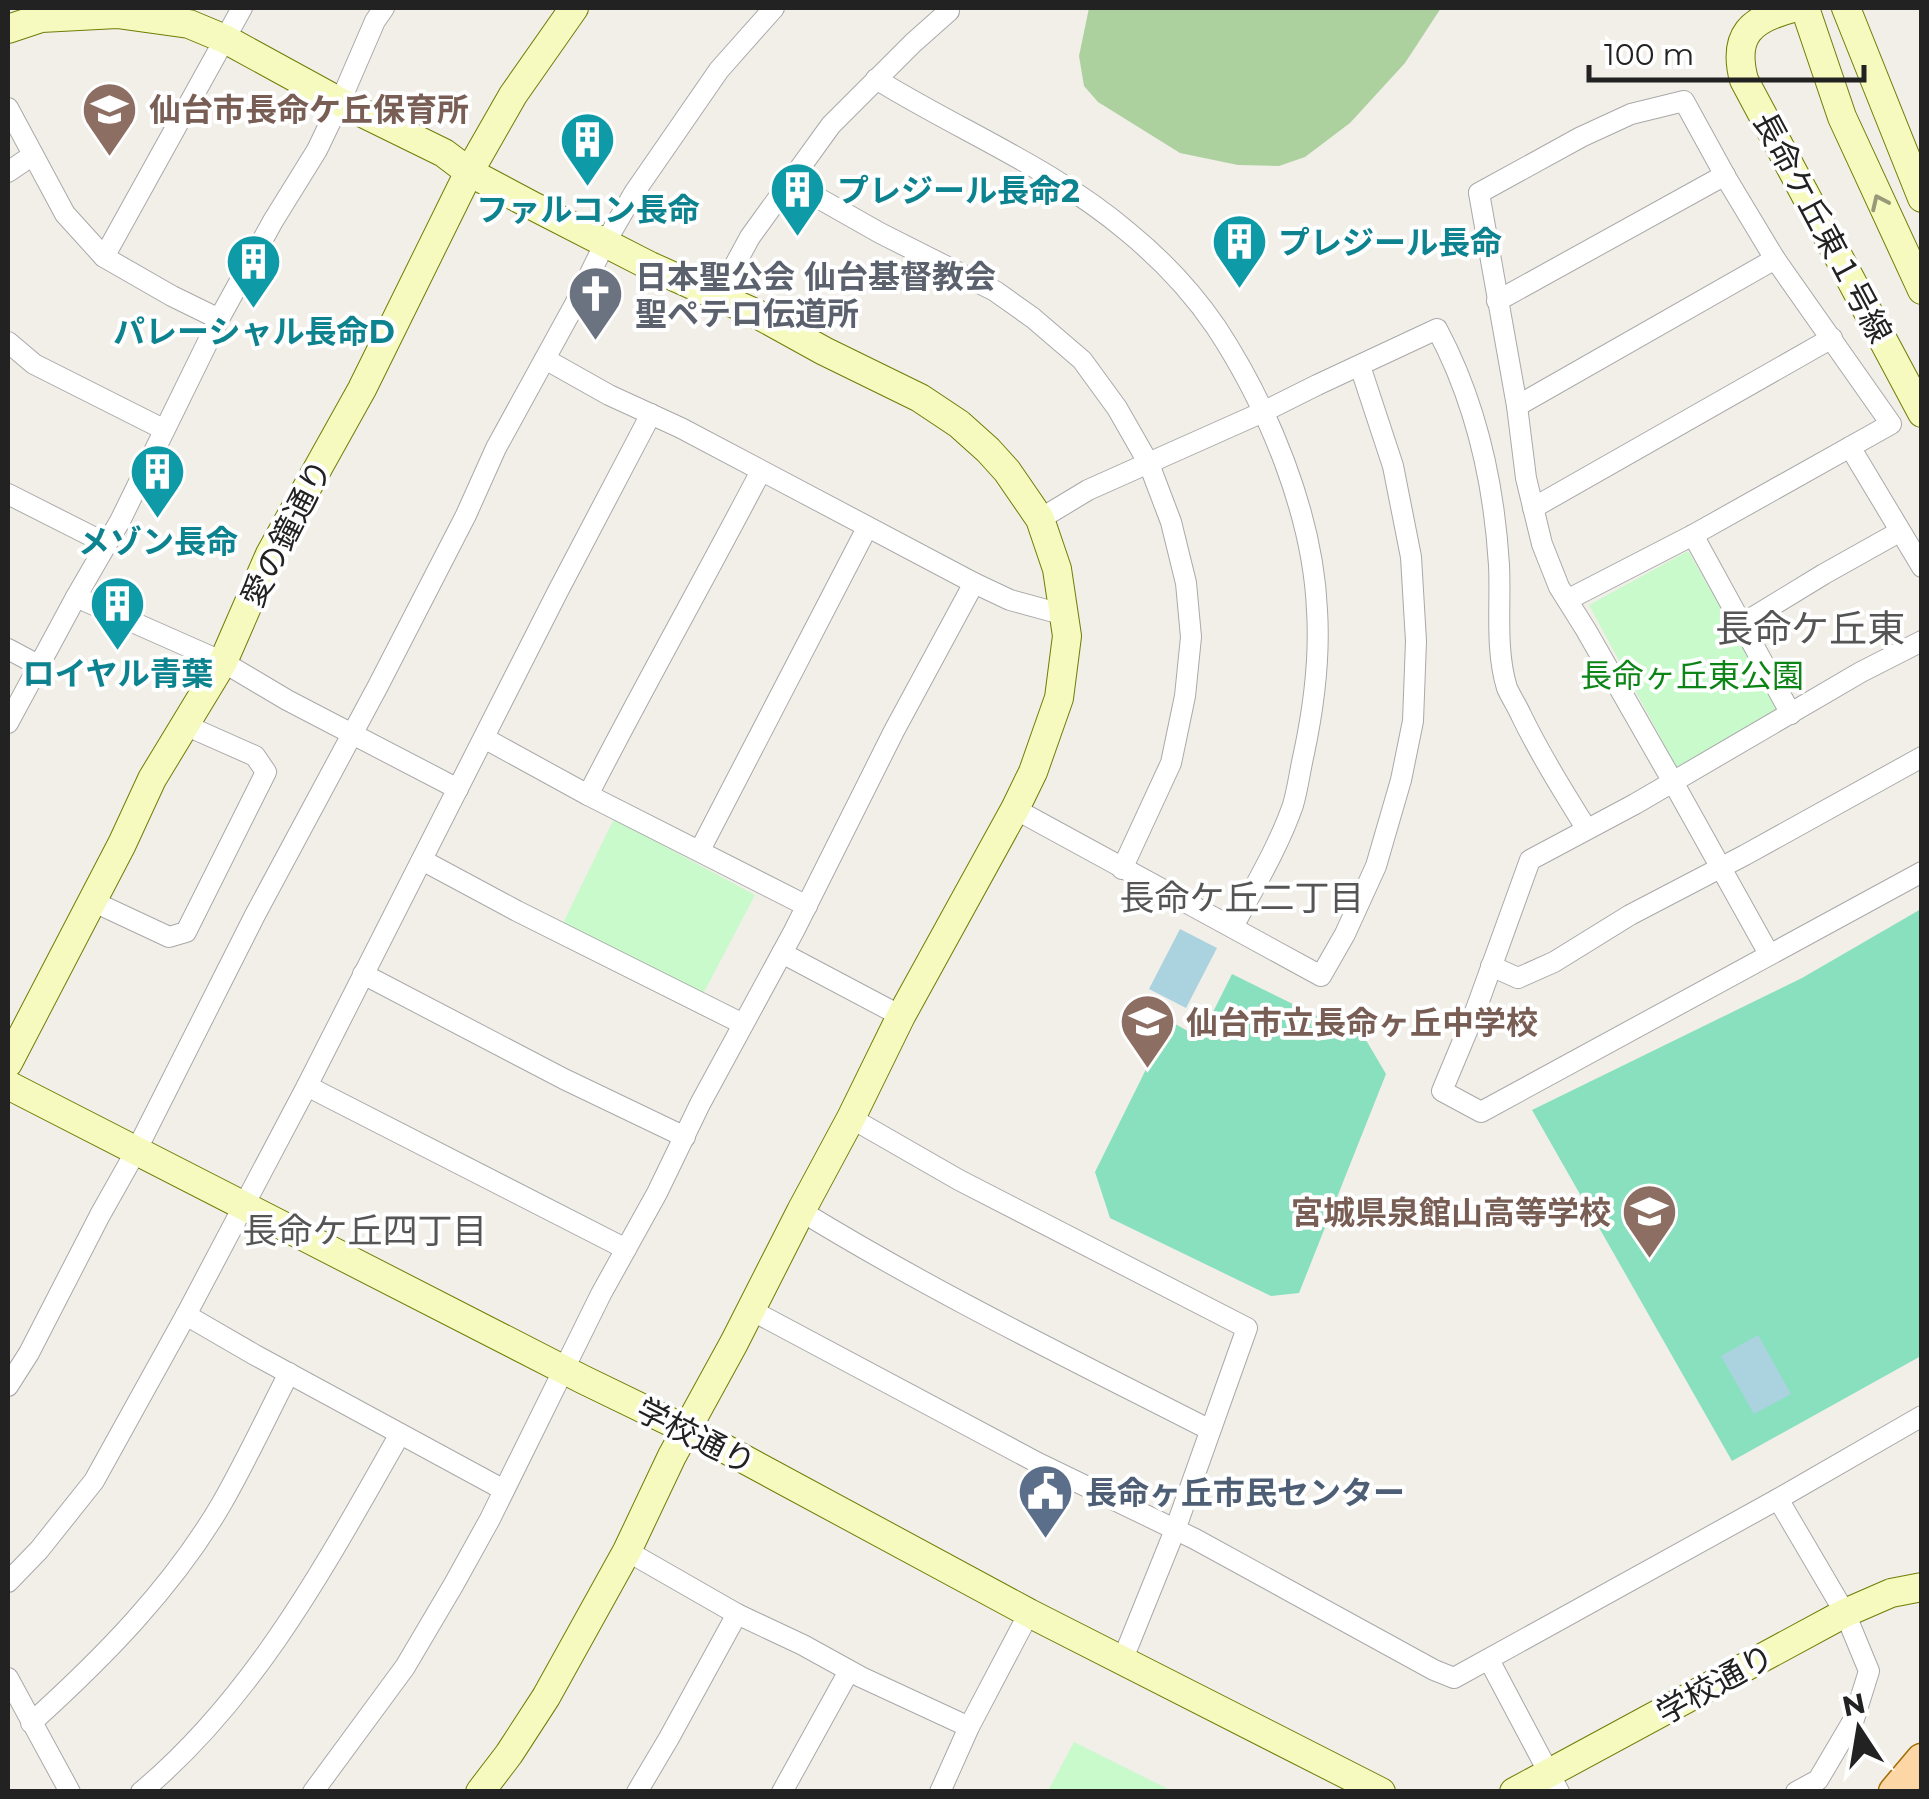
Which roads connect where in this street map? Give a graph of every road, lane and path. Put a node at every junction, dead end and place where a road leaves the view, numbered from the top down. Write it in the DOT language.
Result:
graph roads {
  1 [pos="242,8"];
  2 [pos="384,8"];
  3 [pos="574,8"];
  4 [pos="774,8"];
  5 [pos="946,8"];
  6 [pos="1794,8"];
  7 [pos="1805,8"];
  8 [pos="1846,8"];
  9 [pos="92,11"];
  10 [pos="8,29"];
  11 [pos="225,39"];
  12 [pos="876,78"];
  13 [pos="340,102"];
  14 [pos="8,108"];
  15 [pos="33,155"];
  16 [pos="8,172"];
  17 [pos="469,172"];
  18 [pos="1724,174"];
  19 [pos="790,182"];
  20 [pos="1922,198"];
  21 [pos="606,243"];
  22 [pos="104,257"];
  23 [pos="1775,259"];
  24 [pos="1922,290"];
  25 [pos="718,296"];
  26 [pos="1497,301"];
  27 [pos="218,319"];
  28 [pos="1832,338"];
  29 [pos="8,342"];
  30 [pos="545,359"];
  31 [pos="1360,366"];
  32 [pos="1517,406"];
  33 [pos="1263,412"];
  34 [pos="1922,413"];
  35 [pos="651,414"];
  36 [pos="164,429"];
  37 [pos="1850,448"];
  38 [pos="1148,464"];
  39 [pos="761,471"];
  40 [pos="8,494"];
  41 [pos="1534,508"];
  42 [pos="1040,519"];
  43 [pos="867,528"];
  44 [pos="1899,532"];
  45 [pos="1693,536"];
  46 [pos="107,544"];
  47 [pos="1922,567"];
  48 [pos="974,583"];
  49 [pos="76,597"];
  50 [pos="1568,600"];
  51 [pos="1065,615"];
  52 [pos="1742,624"];
  53 [pos="1922,641"];
  54 [pos="8,649"];
  55 [pos="223,662"];
  56 [pos="38,665"];
  57 [pos="1791,714"];
  58 [pos="8,723"];
  59 [pos="185,725"];
  60 [pos="353,735"];
  61 [pos="484,738"];
  62 [pos="1922,758"];
  63 [pos="1673,782"];
  64 [pos="458,789"];
  65 [pos="588,795"];
  66 [pos="1015,810"];
  67 [pos="1586,828"];
  68 [pos="700,850"];
  69 [pos="422,860"];
  70 [pos="1722,868"];
  71 [pos="1122,869"];
  72 [pos="1922,872"];
  73 [pos="92,901"];
  74 [pos="807,906"];
  75 [pos="1233,928"];
  76 [pos="782,953"];
  77 [pos="1769,954"];
  78 [pos="1491,966"];
  79 [pos="363,974"];
  80 [pos="901,1016"];
  81 [pos="742,1024"];
  82 [pos="8,1064"];
  83 [pos="8,1085"];
  84 [pos="307,1086"];
  85 [pos="851,1118"];
  86 [pos="684,1137"];
  87 [pos="136,1151"];
  88 [pos="243,1206"];
  89 [pos="801,1210"];
  90 [pos="626,1249"];
  91 [pos="751,1310"];
  92 [pos="186,1314"];
  93 [pos="562,1369"];
  94 [pos="289,1373"];
  95 [pos="8,1386"];
  96 [pos="1922,1416"];
  97 [pos="686,1429"];
  98 [pos="1210,1430"];
  99 [pos="400,1434"];
  100 [pos="504,1490"];
  101 [pos="1778,1499"];
  102 [pos="1175,1530"];
  103 [pos="627,1550"];
  104 [pos="8,1582"];
  105 [pos="1922,1586"];
  106 [pos="1029,1613"];
  107 [pos="1844,1613"];
  108 [pos="737,1614"];
  109 [pos="1489,1660"];
  110 [pos="1122,1661"];
  111 [pos="849,1671"];
  112 [pos="8,1678"];
  113 [pos="32,1723"];
  114 [pos="970,1727"];
  115 [pos="1922,1760"];
  116 [pos="1554,1782"];
  117 [pos="70,1792"];
  118 [pos="141,1792"];
  119 [pos="313,1792"];
  120 [pos="480,1792"];
  121 [pos="637,1792"];
  122 [pos="782,1792"];
  123 [pos="940,1792"];
  124 [pos="1381,1792"];
  125 [pos="1514,1792"];
  126 [pos="1796,1792"];
  127 [pos="1895,1792"];
  1 -- 11 [label="street"];
  2 -- 13 [label="street"];
  3 -- 17 [label="street, 愛の鐘通り"];
  4 -- 21 [label="street"];
  5 -- 12 [label="street"];
  6 -- 34 [label="street, 長命ケ丘東１号線"];
  24 -- 7 [label="street, one-way"];
  8 -- 20 [label="street"];
  9 -- 10 [label="street"];
  9 -- 11 [label="street"];
  11 -- 13 [label="street"];
  11 -- 22 [label="street"];
  12 -- 19 [label="street"];
  12 -- 33 [label="street"];
  13 -- 17 [label="street"];
  13 -- 27 [label="street"];
  14 -- 15 [label="street"];
  15 -- 16 [label="street"];
  15 -- 22 [label="street"];
  17 -- 21 [label="street"];
  17 -- 55 [label="street, 愛の鐘通り"];
  18 -- 23 [label="street"];
  18 -- 26 [label="street"];
  18 -- 26 [label="street"];
  19 -- 25 [label="street"];
  19 -- 38 [label="street"];
  21 -- 25 [label="street"];
  21 -- 30 [label="street"];
  22 -- 27 [label="street"];
  23 -- 28 [label="street"];
  23 -- 32 [label="street"];
  25 -- 42 [label="street"];
  26 -- 32 [label="street"];
  27 -- 36 [label="street"];
  28 -- 37 [label="street"];
  28 -- 41 [label="street"];
  29 -- 36 [label="street"];
  30 -- 35 [label="street"];
  30 -- 60 [label="street"];
  31 -- 33 [label="street"];
  31 -- 67 [label="street"];
  31 -- 75 [label="street"];
  32 -- 41 [label="street"];
  33 -- 38 [label="street"];
  33 -- 75 [label="street"];
  35 -- 39 [label="street"];
  35 -- 61 [label="street"];
  36 -- 46 [label="street"];
  37 -- 44 [label="street"];
  37 -- 45 [label="street"];
  38 -- 42 [label="street"];
  38 -- 71 [label="street"];
  39 -- 43 [label="street"];
  39 -- 65 [label="street"];
  40 -- 46 [label="street"];
  41 -- 50 [label="street"];
  42 -- 51 [label="street"];
  43 -- 48 [label="street"];
  43 -- 68 [label="street"];
  44 -- 47 [label="street"];
  44 -- 52 [label="street"];
  45 -- 50 [label="street"];
  45 -- 52 [label="street"];
  46 -- 49 [label="street"];
  48 -- 51 [label="street"];
  48 -- 74 [label="street"];
  49 -- 55 [label="street"];
  49 -- 56 [label="street"];
  50 -- 63 [label="street"];
  51 -- 66 [label="street"];
  52 -- 57 [label="street"];
  53 -- 57 [label="street"];
  54 -- 56 [label="street"];
  55 -- 59 [label="street, 愛の鐘通り"];
  55 -- 60 [label="street"];
  56 -- 58 [label="street"];
  57 -- 63 [label="street"];
  59 -- 73 [label="street, 愛の鐘通り"];
  59 -- 73 [label="street"];
  60 -- 64 [label="street"];
  60 -- 87 [label="street"];
  61 -- 64 [label="street"];
  61 -- 65 [label="street"];
  62 -- 70 [label="street"];
  63 -- 67 [label="street"];
  63 -- 70 [label="street"];
  64 -- 69 [label="street"];
  65 -- 68 [label="street"];
  66 -- 71 [label="street"];
  66 -- 80 [label="street"];
  67 -- 78 [label="street"];
  68 -- 74 [label="street"];
  69 -- 79 [label="street"];
  69 -- 81 [label="street"];
  70 -- 77 [label="street"];
  70 -- 78 [label="street"];
  71 -- 75 [label="street"];
  72 -- 77 [label="street"];
  73 -- 82 [label="street, 愛の鐘通り"];
  74 -- 76 [label="street"];
  76 -- 80 [label="street"];
  76 -- 81 [label="street"];
  77 -- 78 [label="street"];
  79 -- 84 [label="street"];
  79 -- 86 [label="street"];
  80 -- 85 [label="street"];
  81 -- 86 [label="street"];
  83 -- 87 [label="street, 学校通り"];
  84 -- 88 [label="street"];
  84 -- 90 [label="street"];
  85 -- 89 [label="street"];
  85 -- 98 [label="street"];
  86 -- 90 [label="street"];
  87 -- 88 [label="street, 学校通り"];
  87 -- 95 [label="street"];
  88 -- 92 [label="street"];
  88 -- 93 [label="street, 学校通り"];
  89 -- 91 [label="street"];
  89 -- 98 [label="street"];
  90 -- 93 [label="street"];
  91 -- 97 [label="street"];
  91 -- 102 [label="street"];
  92 -- 94 [label="street"];
  92 -- 104 [label="street"];
  93 -- 97 [label="street, 学校通り"];
  93 -- 100 [label="street"];
  94 -- 99 [label="street"];
  94 -- 113 [label="street"];
  96 -- 101 [label="street"];
  97 -- 103 [label="street"];
  97 -- 106 [label="street, 学校通り"];
  98 -- 102 [label="street"];
  99 -- 100 [label="street"];
  99 -- 118 [label="street"];
  100 -- 119 [label="street"];
  101 -- 107 [label="street"];
  101 -- 109 [label="street"];
  102 -- 109 [label="street"];
  102 -- 110 [label="street"];
  103 -- 108 [label="street"];
  103 -- 120 [label="street"];
  105 -- 107 [label="street, 学校通り"];
  106 -- 110 [label="street, 学校通り"];
  106 -- 114 [label="street"];
  107 -- 116 [label="street, 学校通り"];
  107 -- 126 [label="street"];
  108 -- 111 [label="street"];
  108 -- 121 [label="street"];
  109 -- 116 [label="street"];
  110 -- 124 [label="street, 学校通り"];
  111 -- 114 [label="street"];
  111 -- 122 [label="street"];
  112 -- 113 [label="street"];
  113 -- 117 [label="street"];
  114 -- 123 [label="street"];
  115 -- 127 [label="main road"];
  116 -- 125 [label="street, 学校通り"];
}
